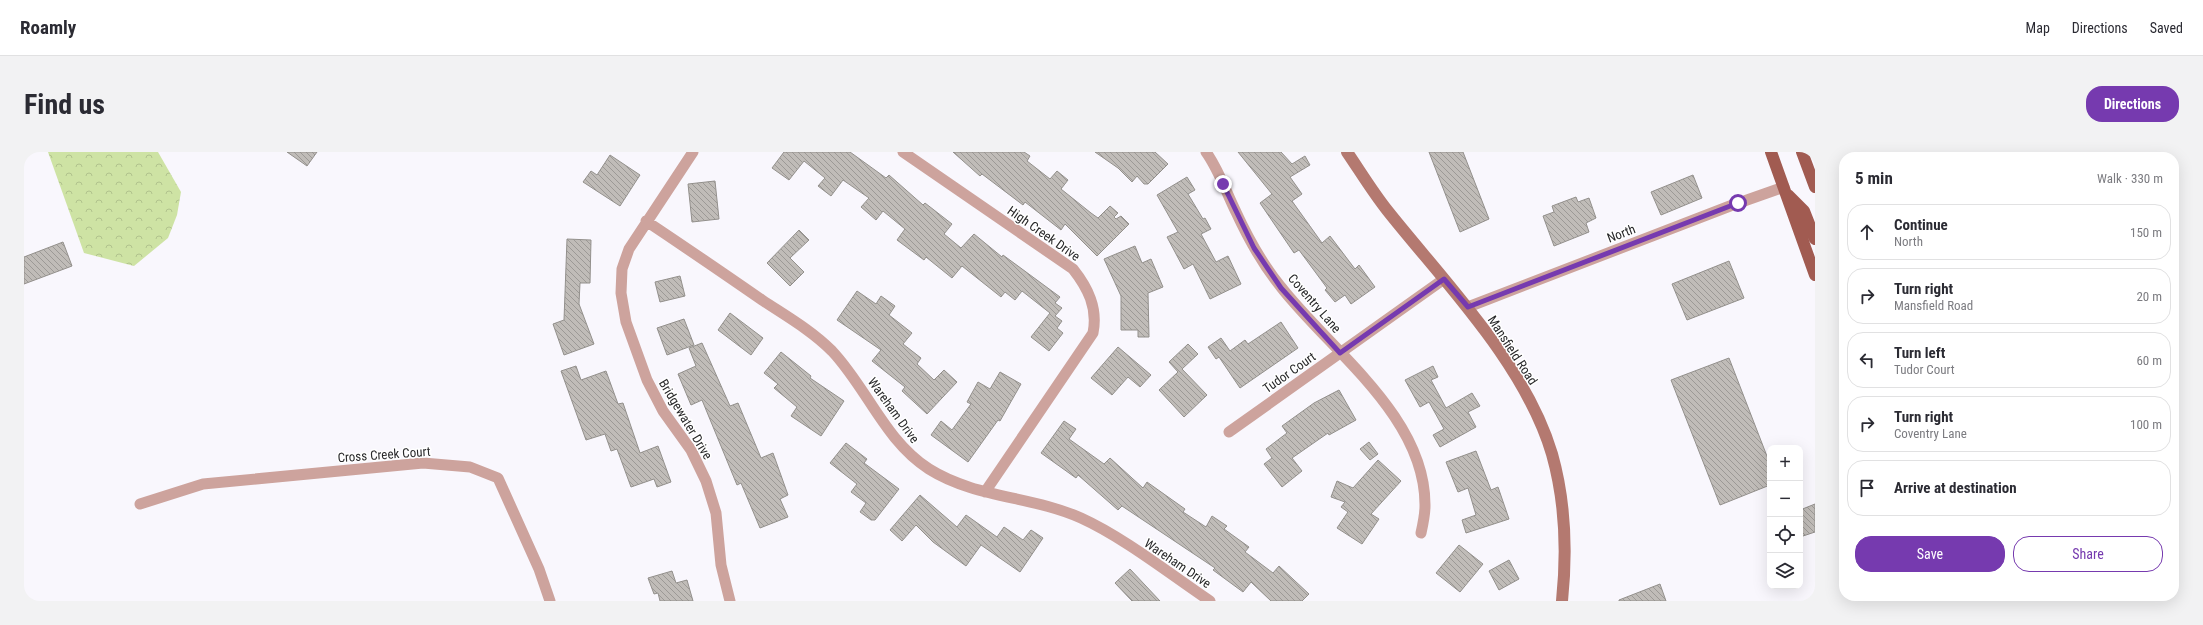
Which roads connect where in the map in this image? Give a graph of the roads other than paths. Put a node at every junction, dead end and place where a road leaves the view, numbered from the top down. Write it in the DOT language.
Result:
graph roads {
  1 [pos="692,152"];
  2 [pos="903,152"];
  3 [pos="1206,152"];
  4 [pos="1348,152"];
  5 [pos="1771,152"];
  6 [pos="1802,152"];
  7 [pos="1815,187"];
  8 [pos="1785,190"];
  9 [pos="646,221"];
  10 [pos="1815,239"];
  11 [pos="1815,275"];
  12 [pos="1444,279"];
  13 [pos="1468,307"];
  14 [pos="1340,353"];
  15 [pos="1229,432"];
  16 [pos="984,492"];
  17 [pos="140,504"];
  18 [pos="1421,533"];
  19 [pos="550,601"];
  20 [pos="730,601"];
  21 [pos="1210,601"];
  22 [pos="1562,601"];
  1 -- 9 [label="street, Bridgewater Drive"];
  2 -- 16 [label="street, High Creek Drive"];
  3 -- 14 [label="street, Coventry Lane"];
  4 -- 12 [label="street, Mansfield Road"];
  5 -- 8 [label="main road"];
  6 -- 7 [label="main road"];
  8 -- 10 [label="main road"];
  8 -- 11 [label="main road"];
  8 -- 13 [label="street, North"];
  9 -- 16 [label="street, Wareham Drive"];
  9 -- 20 [label="street, Bridgewater Drive"];
  12 -- 13 [label="street, Mansfield Road"];
  12 -- 14 [label="street, Tudor Court"];
  13 -- 22 [label="street, Mansfield Road"];
  14 -- 15 [label="street, Tudor Court"];
  14 -- 18 [label="street, Coventry Lane"];
  16 -- 21 [label="street, Wareham Drive"];
  17 -- 19 [label="street, Cross Creek Court"];
}
